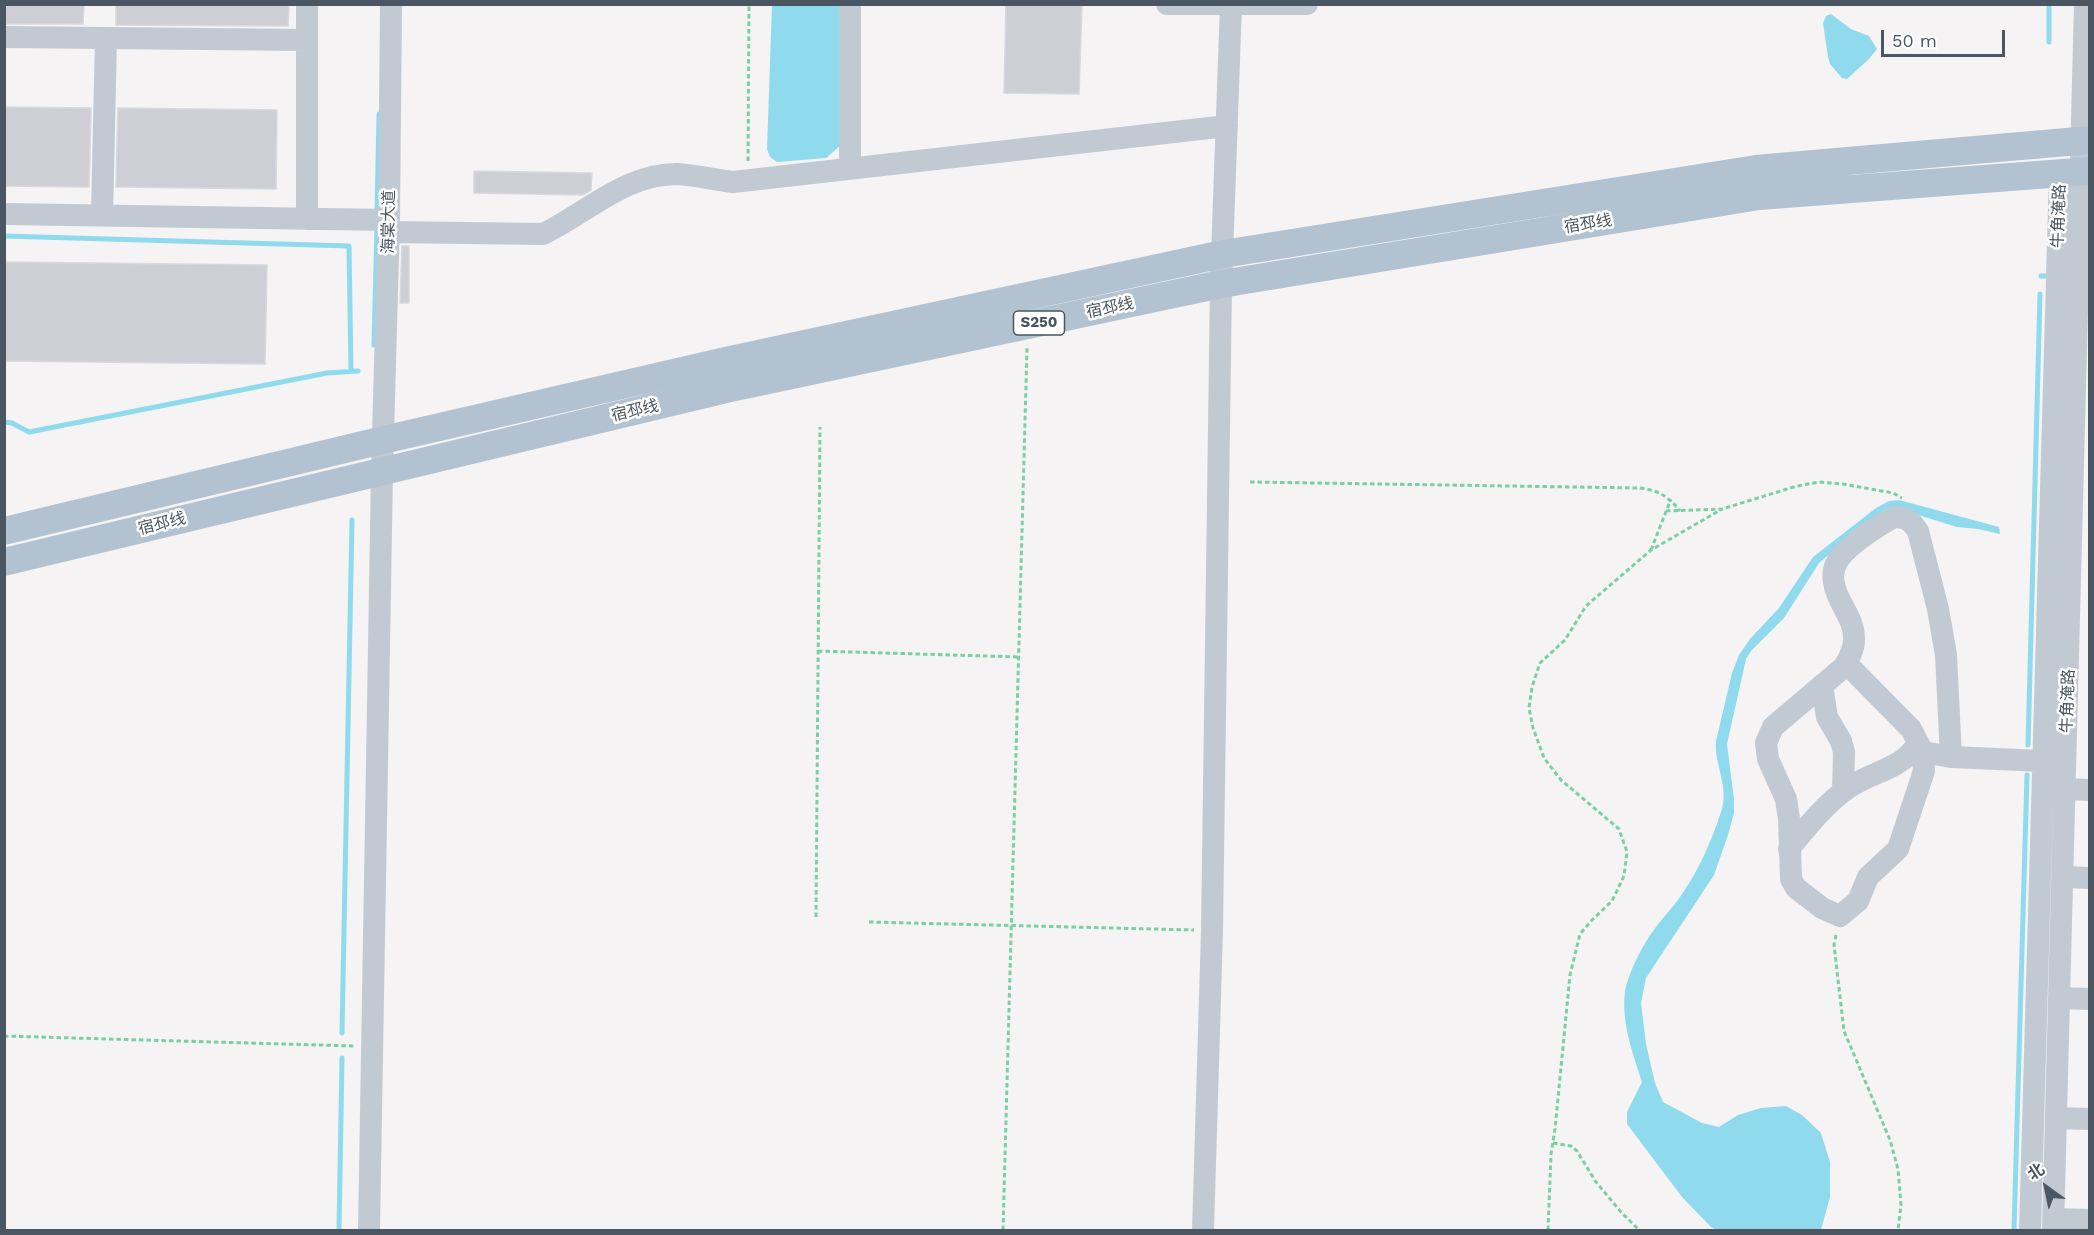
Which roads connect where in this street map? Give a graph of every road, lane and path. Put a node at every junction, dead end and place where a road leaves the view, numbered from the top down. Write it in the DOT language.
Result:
graph roads {
  1 [pos="308,4"];
  2 [pos="391,4"];
  3 [pos="749,4"];
  4 [pos="850,4"];
  5 [pos="1167,4"];
  6 [pos="1307,4"];
  7 [pos="2085,4"];
  8 [pos="1230,5"];
  9 [pos="4,37"];
  10 [pos="106,38"];
  11 [pos="307,40"];
  12 [pos="1227,126"];
  13 [pos="2086,140"];
  14 [pos="849,169"];
  15 [pos="2077,172"];
  16 [pos="747,180"];
  17 [pos="4,214"];
  18 [pos="102,215"];
  19 [pos="307,219"];
  20 [pos="383,223"];
  21 [pos="1223,254"];
  22 [pos="1221,284"];
  23 [pos="1028,325"];
  24 [pos="820,427"];
  25 [pos="383,440"];
  26 [pos="382,471"];
  27 [pos="1250,482"];
  28 [pos="1671,500"];
  29 [pos="1722,509"];
  30 [pos="1666,511"];
  31 [pos="1680,511"];
  32 [pos="1904,517"];
  33 [pos="4,531"];
  34 [pos="1651,550"];
  35 [pos="4,562"];
  36 [pos="2080,601"];
  37 [pos="2079,634"];
  38 [pos="818,651"];
  39 [pos="1019,657"];
  40 [pos="1846,663"];
  41 [pos="1822,685"];
  42 [pos="1923,752"];
  43 [pos="1952,756"];
  44 [pos="2043,761"];
  45 [pos="2065,789"];
  46 [pos="2090,790"];
  47 [pos="1843,792"];
  48 [pos="1789,849"];
  49 [pos="2063,877"];
  50 [pos="2090,878"];
  51 [pos="1839,916"];
  52 [pos="816,917"];
  53 [pos="869,922"];
  54 [pos="1012,926"];
  55 [pos="1212,931"];
  56 [pos="2060,998"];
  57 [pos="2090,999"];
  58 [pos="4,1036"];
  59 [pos="372,1046"];
  60 [pos="2056,1118"];
  61 [pos="2090,1119"];
  62 [pos="1553,1143"];
  63 [pos="2090,1220"];
  64 [pos="2053,1225"];
  65 [pos="369,1230"];
  66 [pos="1003,1230"];
  67 [pos="1203,1230"];
  68 [pos="1548,1230"];
  69 [pos="1639,1230"];
  70 [pos="1898,1230"];
  71 [pos="2030,1230"];
  1 -- 11 [label="street"];
  2 -- 20 [label="street, 海棠大道"];
  3 -- 16 [label="path"];
  4 -- 14 [label="street"];
  5 -- 8 [label="street"];
  6 -- 8 [label="street"];
  7 -- 13 [label="street"];
  8 -- 12 [label="street"];
  9 -- 10 [label="street"];
  10 -- 11 [label="street"];
  10 -- 18 [label="street"];
  11 -- 19 [label="street"];
  12 -- 14 [label="street"];
  12 -- 21 [label="street"];
  13 -- 15 [label="street"];
  13 -- 21 [label="main road, 宿邳线 / S250"];
  14 -- 16 [label="street"];
  15 -- 22 [label="main road, 宿邳线 / S250"];
  15 -- 36 [label="street, 牛角淹路"];
  15 -- 44 [label="street, 牛角淹路"];
  16 -- 20 [label="street"];
  17 -- 18 [label="street"];
  18 -- 19 [label="street"];
  19 -- 20 [label="street"];
  20 -- 25 [label="street, 海棠大道"];
  21 -- 22 [label="street"];
  21 -- 25 [label="main road, 宿邳线 / S250"];
  22 -- 23 [label="main road, 宿邳线 / S250"];
  22 -- 55 [label="street"];
  23 -- 26 [label="main road, 宿邳线 / S250"];
  23 -- 39 [label="path"];
  24 -- 38 [label="path"];
  25 -- 26 [label="street, 海棠大道"];
  25 -- 33 [label="main road, 宿邳线 / S250"];
  26 -- 35 [label="main road, 宿邳线 / S250"];
  26 -- 59 [label="street, 海棠大道"];
  27 -- 28 [label="path"];
  28 -- 30 [label="path"];
  28 -- 31 [label="path"];
  29 -- 31 [label="path"];
  29 -- 32 [label="path"];
  29 -- 34 [label="path"];
  30 -- 31 [label="path"];
  30 -- 34 [label="path"];
  32 -- 40 [label="street"];
  32 -- 43 [label="street"];
  34 -- 62 [label="path"];
  36 -- 37 [label="street, 牛角淹路"];
  37 -- 45 [label="street, 牛角淹路"];
  38 -- 39 [label="path"];
  38 -- 52 [label="path"];
  39 -- 54 [label="path"];
  40 -- 41 [label="street"];
  40 -- 42 [label="street"];
  41 -- 47 [label="street"];
  41 -- 48 [label="street"];
  42 -- 43 [label="street"];
  42 -- 47 [label="street"];
  42 -- 51 [label="street"];
  43 -- 44 [label="street"];
  44 -- 71 [label="street, 牛角淹路"];
  45 -- 46 [label="street"];
  45 -- 49 [label="street, 牛角淹路"];
  47 -- 48 [label="street"];
  48 -- 51 [label="street"];
  49 -- 50 [label="street"];
  49 -- 56 [label="street, 牛角淹路"];
  51 -- 70 [label="path"];
  53 -- 54 [label="path"];
  54 -- 55 [label="path"];
  54 -- 66 [label="path"];
  55 -- 67 [label="street"];
  56 -- 57 [label="street"];
  56 -- 60 [label="street, 牛角淹路"];
  58 -- 59 [label="path"];
  59 -- 65 [label="street, 海棠大道"];
  60 -- 61 [label="street"];
  60 -- 64 [label="street, 牛角淹路"];
  62 -- 68 [label="path"];
  62 -- 69 [label="path"];
  63 -- 64 [label="street"];
}
